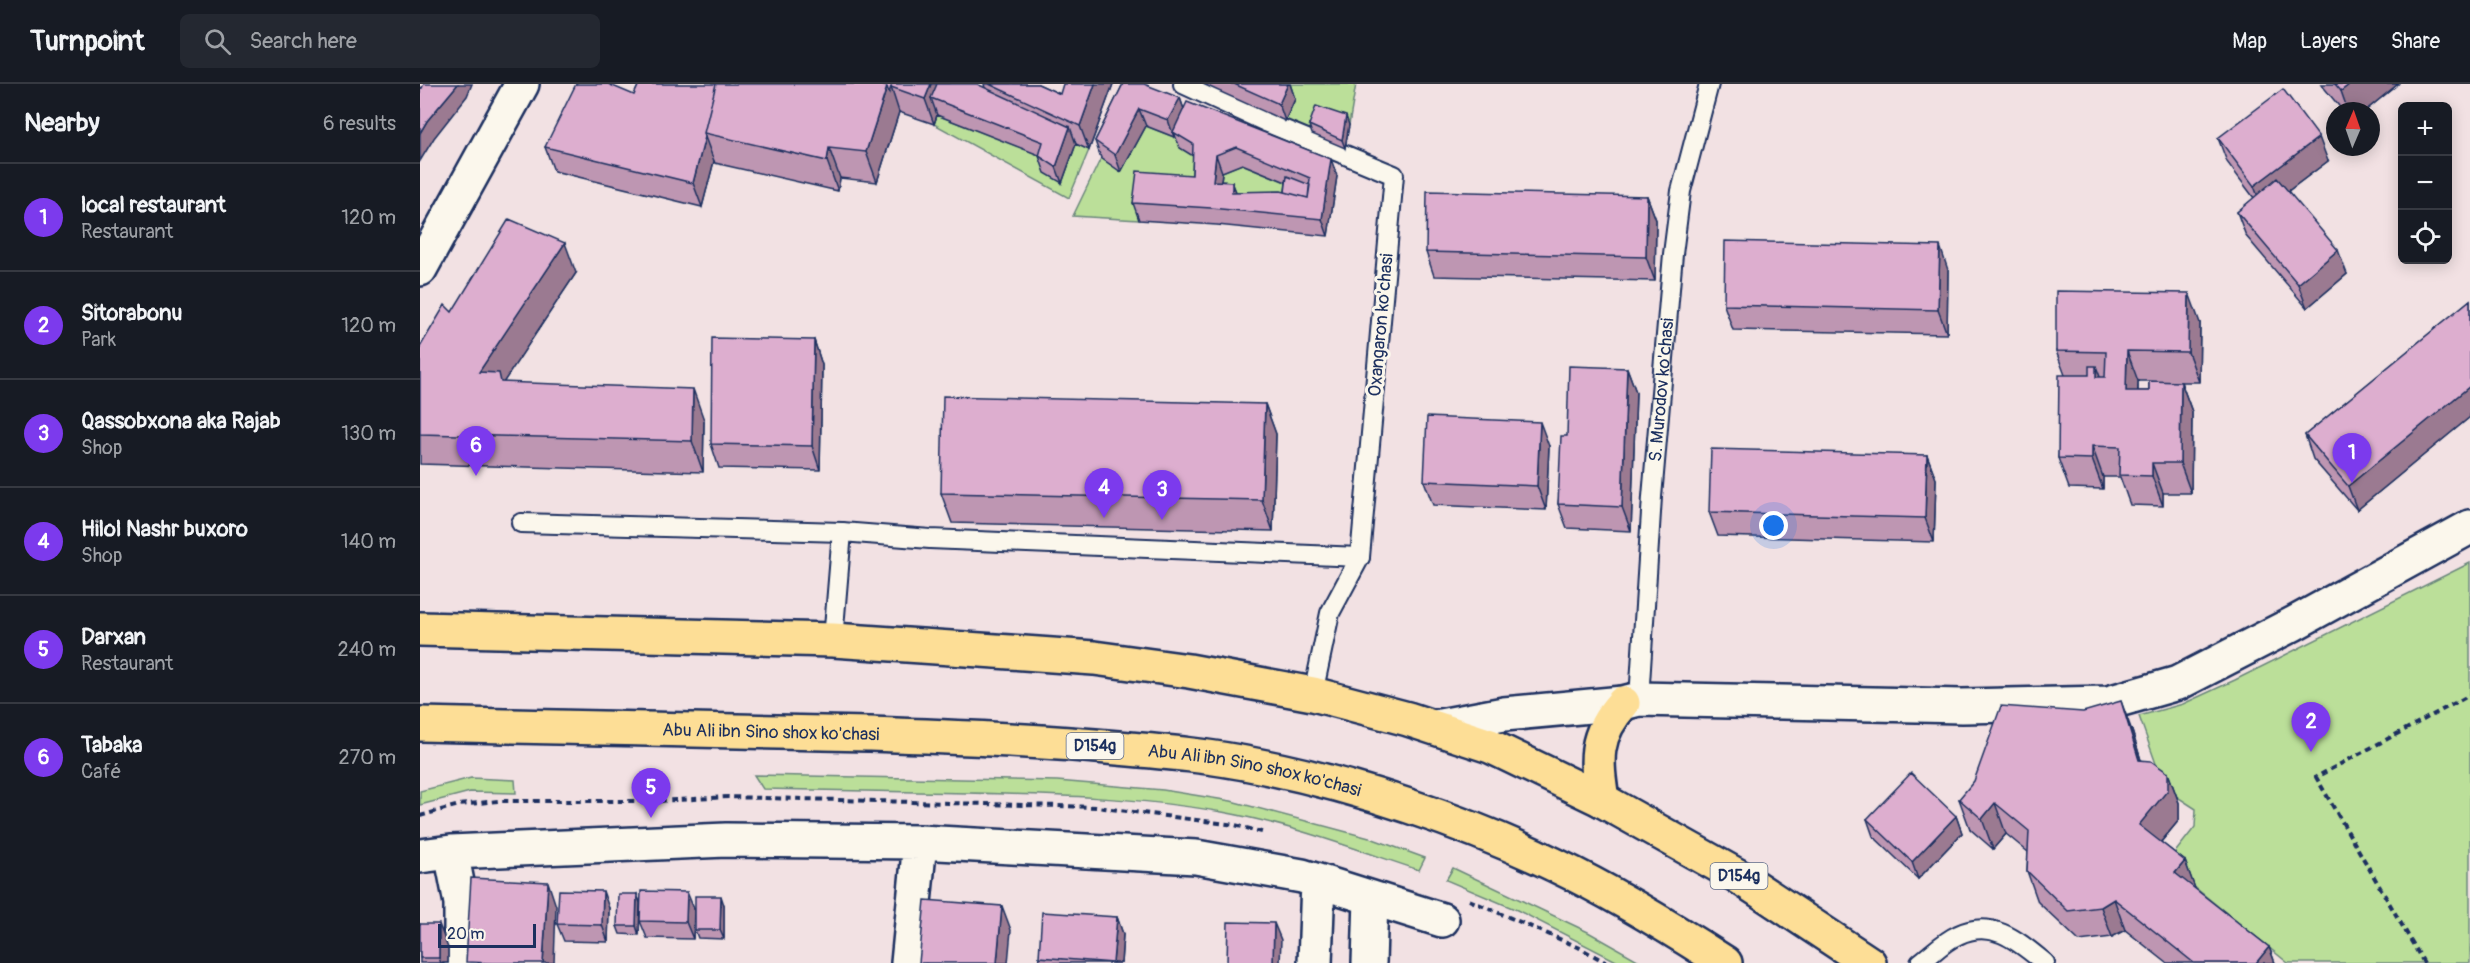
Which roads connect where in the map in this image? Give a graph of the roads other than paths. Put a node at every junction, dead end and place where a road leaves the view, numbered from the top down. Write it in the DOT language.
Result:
graph roads {
  1 [pos="522,84"];
  2 [pos="1183,84"];
  3 [pos="1709,84"];
  4 [pos="420,269"];
  5 [pos="521,523"];
  6 [pos="2470,527"];
  7 [pos="842,532"];
  8 [pos="1360,557"];
  9 [pos="420,629"];
  10 [pos="833,640"];
  11 [pos="1312,694"];
  12 [pos="1631,701"];
  13 [pos="420,724"];
  14 [pos="1435,727"];
  15 [pos="1602,800"];
  16 [pos="920,842"];
  17 [pos="436,854"];
  18 [pos="1318,881"];
  19 [pos="1371,898"];
  20 [pos="1442,920"];
  21 [pos="461,963"];
  22 [pos="908,963"];
  23 [pos="1315,963"];
  24 [pos="1368,963"];
  25 [pos="1725,963"];
  26 [pos="1869,963"];
  27 [pos="1920,963"];
  28 [pos="2045,963"];
  1 -- 4 [label="street"];
  2 -- 8 [label="lane, Oxangaron ko'chasi"];
  3 -- 12 [label="lane, S. Murodov ko'chasi"];
  5 -- 7 [label="lane"];
  6 -- 12 [label="street, D154g"];
  7 -- 8 [label="lane"];
  7 -- 10 [label="lane"];
  8 -- 11 [label="lane, Oxangaron ko'chasi"];
  9 -- 10 [label="main road, D154g"];
  10 -- 11 [label="main road, D154g"];
  11 -- 14 [label="main road, D154g"];
  12 -- 14 [label="street, D154g"];
  12 -- 15 [label="main road"];
  13 -- 25 [label="main road, Abu Ali ibn Sino shox ko'chasi / D154g"];
  14 -- 15 [label="main road, D154g"];
  15 -- 26 [label="main road, D154g"];
  16 -- 17 [label="street"];
  16 -- 18 [label="street"];
  16 -- 22 [label="street"];
  17 -- 21 [label="street"];
  18 -- 19 [label="street"];
  18 -- 23 [label="street"];
  19 -- 20 [label="street"];
  19 -- 24 [label="street"];
  27 -- 28 [label="lane"];
}
